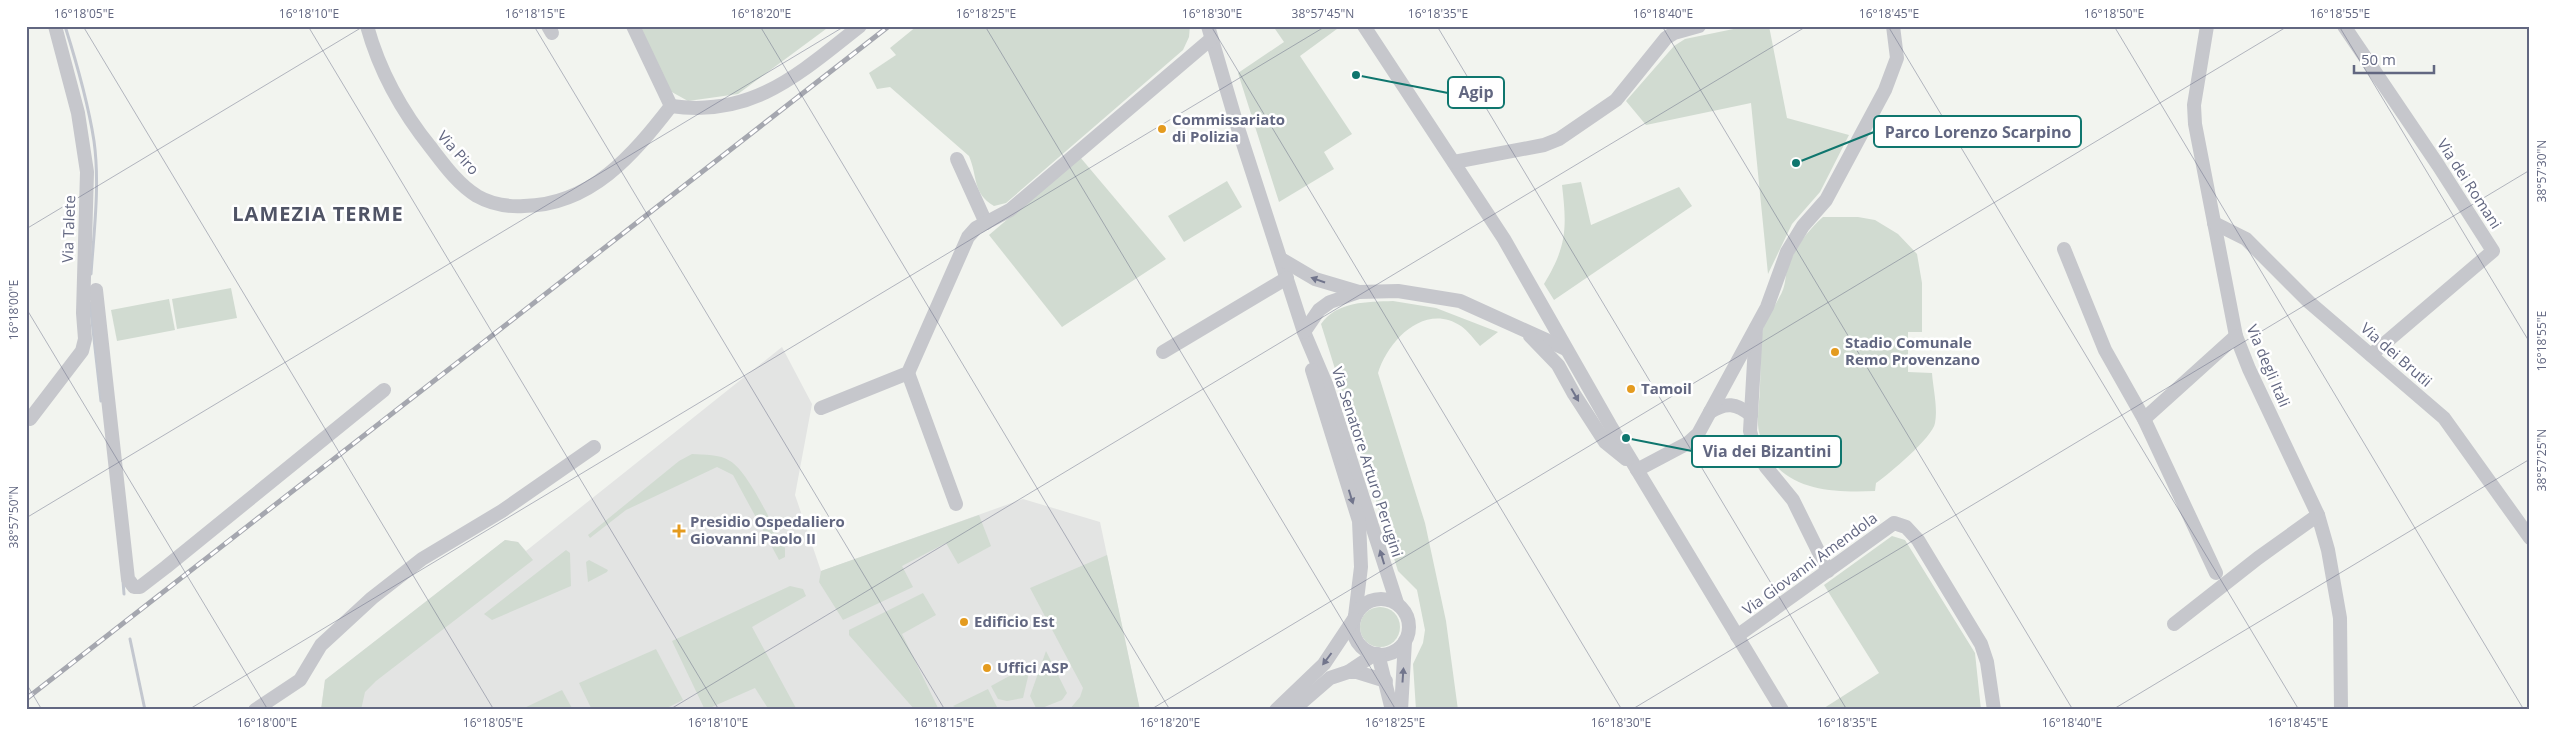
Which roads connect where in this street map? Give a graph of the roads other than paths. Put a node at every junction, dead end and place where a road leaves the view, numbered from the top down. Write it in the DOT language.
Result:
graph roads {
  1 [pos="55,26"];
  2 [pos="367,26"];
  3 [pos="633,26"];
  4 [pos="860,26"];
  5 [pos="1364,26"];
  6 [pos="1698,26"];
  7 [pos="1893,26"];
  8 [pos="2207,26"];
  9 [pos="2344,26"];
  10 [pos="1209,31"];
  11 [pos="671,106"];
  12 [pos="957,159"];
  13 [pos="1454,162"];
  14 [pos="2214,223"];
  15 [pos="986,224"];
  16 [pos="2064,250"];
  17 [pos="1281,260"];
  18 [pos="1287,278"];
  19 [pos="96,290"];
  20 [pos="1359,292"];
  21 [pos="1550,319"];
  22 [pos="1756,324"];
  23 [pos="1524,330"];
  24 [pos="1304,332"];
  25 [pos="2236,336"];
  26 [pos="102,343"];
  27 [pos="85,345"];
  28 [pos="1164,352"];
  29 [pos="1568,353"];
  30 [pos="2371,355"];
  31 [pos="1558,365"];
  32 [pos="908,373"];
  33 [pos="384,390"];
  34 [pos="820,408"];
  35 [pos="1710,412"];
  36 [pos="1751,414"];
  37 [pos="30,419"];
  38 [pos="2144,419"];
  39 [pos="594,447"];
  40 [pos="1635,467"];
  41 [pos="956,504"];
  42 [pos="2318,515"];
  43 [pos="2530,538"];
  44 [pos="1828,571"];
  45 [pos="2216,573"];
  46 [pos="1396,604"];
  47 [pos="1355,617"];
  48 [pos="2174,624"];
  49 [pos="1737,636"];
  50 [pos="1405,641"];
  51 [pos="1376,654"];
  52 [pos="1348,672"];
  53 [pos="1386,681"];
  54 [pos="255,710"];
  55 [pos="1276,710"];
  56 [pos="1292,710"];
  57 [pos="1392,710"];
  58 [pos="1401,710"];
  59 [pos="1782,710"];
  60 [pos="1994,710"];
  61 [pos="2341,710"];
  1 -- 27 [label="street, Via Talete"];
  2 -- 11 [label="street, Via Piro"];
  3 -- 11 [label="street"];
  4 -- 11 [label="street"];
  5 -- 13 [label="street"];
  6 -- 13 [label="street"];
  7 -- 22 [label="street"];
  8 -- 14 [label="street, Via degli Itali"];
  9 -- 30 [label="street, Via dei Romani"];
  10 -- 15 [label="street"];
  10 -- 17 [label="street, Via Senatore Arturo Perugini"];
  12 -- 15 [label="street"];
  13 -- 21 [label="street"];
  14 -- 25 [label="street, Via degli Itali"];
  14 -- 30 [label="street, Via dei Brutii"];
  15 -- 32 [label="street"];
  16 -- 38 [label="street"];
  17 -- 18 [label="street, Via Senatore Arturo Perugini"];
  20 -- 17 [label="street, one-way"];
  18 -- 24 [label="street, Via Senatore Arturo Perugini"];
  18 -- 28 [label="street"];
  19 -- 26 [label="street"];
  20 -- 23 [label="street"];
  20 -- 24 [label="street"];
  21 -- 23 [label="street"];
  21 -- 29 [label="street"];
  22 -- 35 [label="street"];
  22 -- 36 [label="street"];
  23 -- 29 [label="street"];
  23 -- 31 [label="street"];
  46 -- 24 [label="street, Via Senatore Arturo Perugini, one-way"];
  24 -- 47 [label="street, Via Senatore Arturo Perugini, one-way"];
  25 -- 38 [label="street"];
  25 -- 42 [label="street, Via degli Itali"];
  26 -- 27 [label="street"];
  26 -- 33 [label="street"];
  27 -- 37 [label="street"];
  29 -- 31 [label="street"];
  29 -- 40 [label="street"];
  30 -- 43 [label="street, Via dei Brutii"];
  31 -- 40 [label="street, one-way"];
  32 -- 34 [label="street"];
  32 -- 41 [label="street"];
  35 -- 36 [label="street"];
  35 -- 40 [label="street"];
  36 -- 44 [label="street"];
  38 -- 45 [label="street"];
  39 -- 54 [label="street"];
  40 -- 49 [label="street"];
  42 -- 48 [label="street"];
  42 -- 61 [label="street, Via degli Itali"];
  44 -- 49 [label="street, Via Giovanni Amendola"];
  44 -- 60 [label="street, Via Giovanni Amendola"];
  46 -- 47 [label="street"];
  46 -- 50 [label="street"];
  47 -- 51 [label="street"];
  47 -- 55 [label="street, Via Senatore Arturo Perugini, one-way"];
  49 -- 59 [label="street"];
  50 -- 51 [label="street"];
  58 -- 50 [label="street, one-way"];
  51 -- 52 [label="street"];
  51 -- 53 [label="street"];
  52 -- 53 [label="street"];
  52 -- 56 [label="street"];
  53 -- 57 [label="street"];
}
